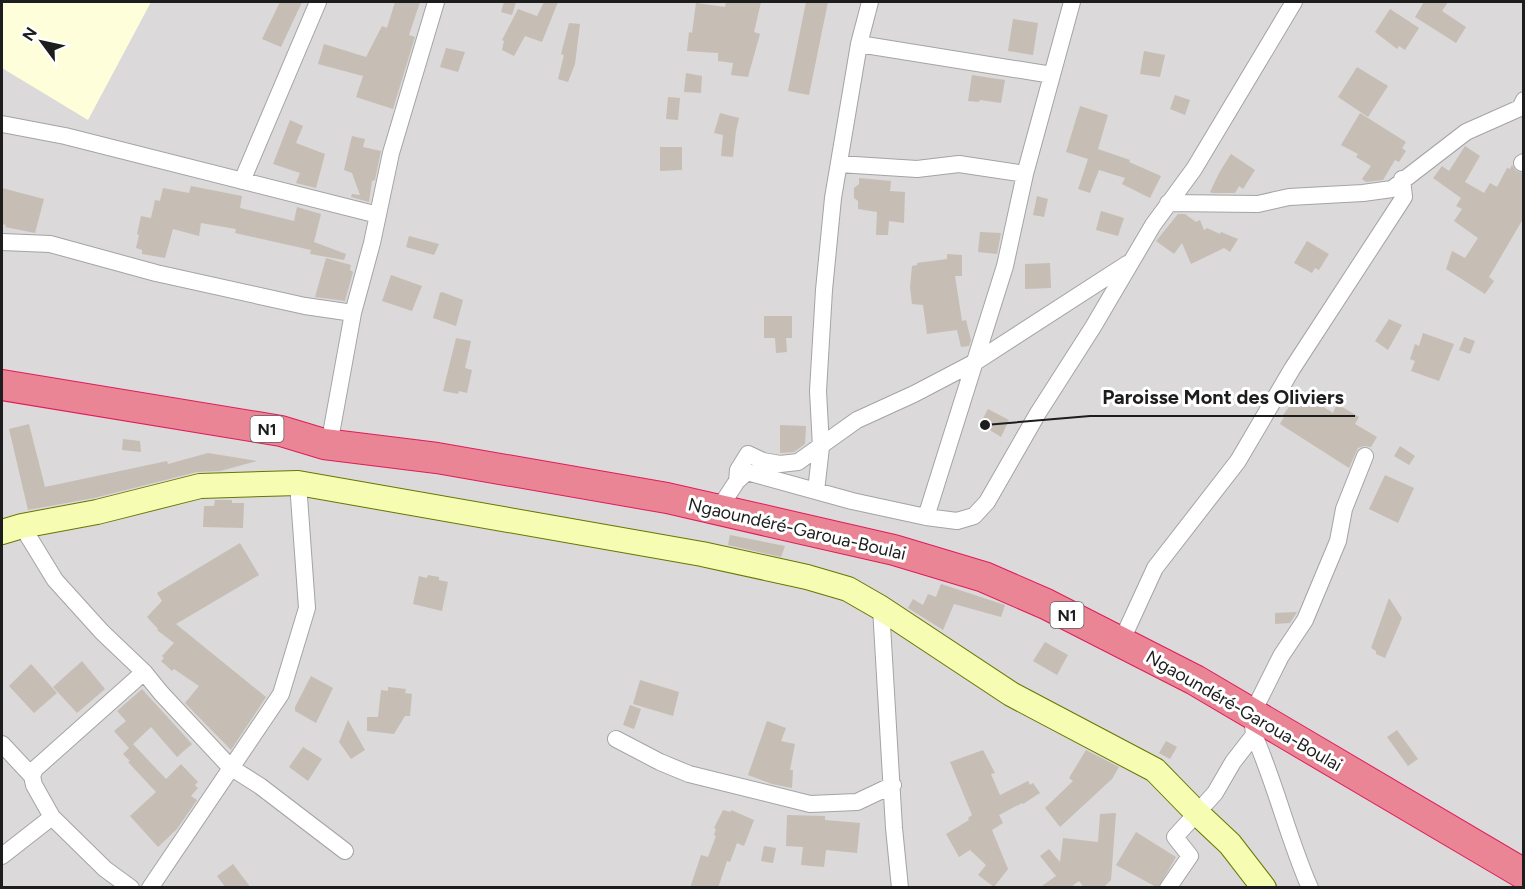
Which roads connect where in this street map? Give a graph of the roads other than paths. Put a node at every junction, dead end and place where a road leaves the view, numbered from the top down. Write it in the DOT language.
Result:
graph roads {
  1 [pos="318,2"];
  2 [pos="436,2"];
  3 [pos="870,2"];
  4 [pos="1072,2"];
  5 [pos="1294,2"];
  6 [pos="860,44"];
  7 [pos="1052,75"];
  8 [pos="1524,100"];
  9 [pos="2,124"];
  10 [pos="839,164"];
  11 [pos="1025,174"];
  12 [pos="1402,180"];
  13 [pos="242,181"];
  14 [pos="1168,204"];
  15 [pos="378,215"];
  16 [pos="2,242"];
  17 [pos="1131,261"];
  18 [pos="353,314"];
  19 [pos="977,361"];
  20 [pos="2,385"];
  21 [pos="324,444"];
  22 [pos="821,447"];
  23 [pos="1365,456"];
  24 [pos="737,481"];
  25 [pos="298,483"];
  26 [pos="816,491"];
  27 [pos="718,510"];
  28 [pos="926,517"];
  29 [pos="12,529"];
  30 [pos="881,608"];
  31 [pos="1121,642"];
  32 [pos="144,672"];
  33 [pos="1253,725"];
  34 [pos="616,739"];
  35 [pos="2,744"];
  36 [pos="230,767"];
  37 [pos="32,776"];
  38 [pos="893,785"];
  39 [pos="1196,812"];
  40 [pos="52,817"];
  41 [pos="345,851"];
  42 [pos="2,856"];
  43 [pos="1524,874"];
  44 [pos="131,888"];
  45 [pos="150,888"];
  46 [pos="900,888"];
  47 [pos="1168,888"];
  48 [pos="1264,888"];
  49 [pos="1310,888"];
  1 -- 13 [label="street"];
  2 -- 15 [label="street"];
  3 -- 6 [label="street"];
  4 -- 7 [label="street"];
  5 -- 14 [label="street"];
  6 -- 7 [label="street"];
  6 -- 10 [label="street"];
  7 -- 11 [label="street"];
  8 -- 12 [label="street"];
  9 -- 13 [label="street"];
  10 -- 11 [label="street"];
  10 -- 22 [label="street"];
  11 -- 19 [label="street"];
  12 -- 14 [label="street"];
  12 -- 31 [label="street"];
  13 -- 15 [label="street"];
  14 -- 17 [label="street"];
  15 -- 18 [label="street"];
  16 -- 18 [label="street"];
  17 -- 19 [label="street"];
  17 -- 28 [label="street"];
  18 -- 21 [label="street"];
  19 -- 22 [label="street"];
  19 -- 28 [label="street"];
  20 -- 21 [label="highway, Ngaoundéré-Garoua-Boulai / N1"];
  21 -- 27 [label="highway, Ngaoundéré-Garoua-Boulai / N1"];
  22 -- 24 [label="street"];
  22 -- 26 [label="street"];
  23 -- 33 [label="street"];
  24 -- 26 [label="street"];
  24 -- 27 [label="street"];
  25 -- 29 [label="street"];
  25 -- 30 [label="street"];
  25 -- 36 [label="street"];
  26 -- 28 [label="street"];
  27 -- 31 [label="highway, Ngaoundéré-Garoua-Boulai / N1"];
  29 -- 32 [label="street"];
  30 -- 38 [label="street"];
  30 -- 39 [label="street"];
  31 -- 33 [label="highway, Ngaoundéré-Garoua-Boulai / N1"];
  32 -- 36 [label="street"];
  32 -- 37 [label="street"];
  33 -- 39 [label="street"];
  33 -- 43 [label="highway, Ngaoundéré-Garoua-Boulai / N1"];
  33 -- 49 [label="street"];
  34 -- 38 [label="street"];
  35 -- 37 [label="street"];
  36 -- 41 [label="street"];
  36 -- 45 [label="street"];
  37 -- 40 [label="street"];
  38 -- 46 [label="street"];
  39 -- 47 [label="street"];
  39 -- 48 [label="street"];
  40 -- 42 [label="street"];
  40 -- 44 [label="street"];
}
